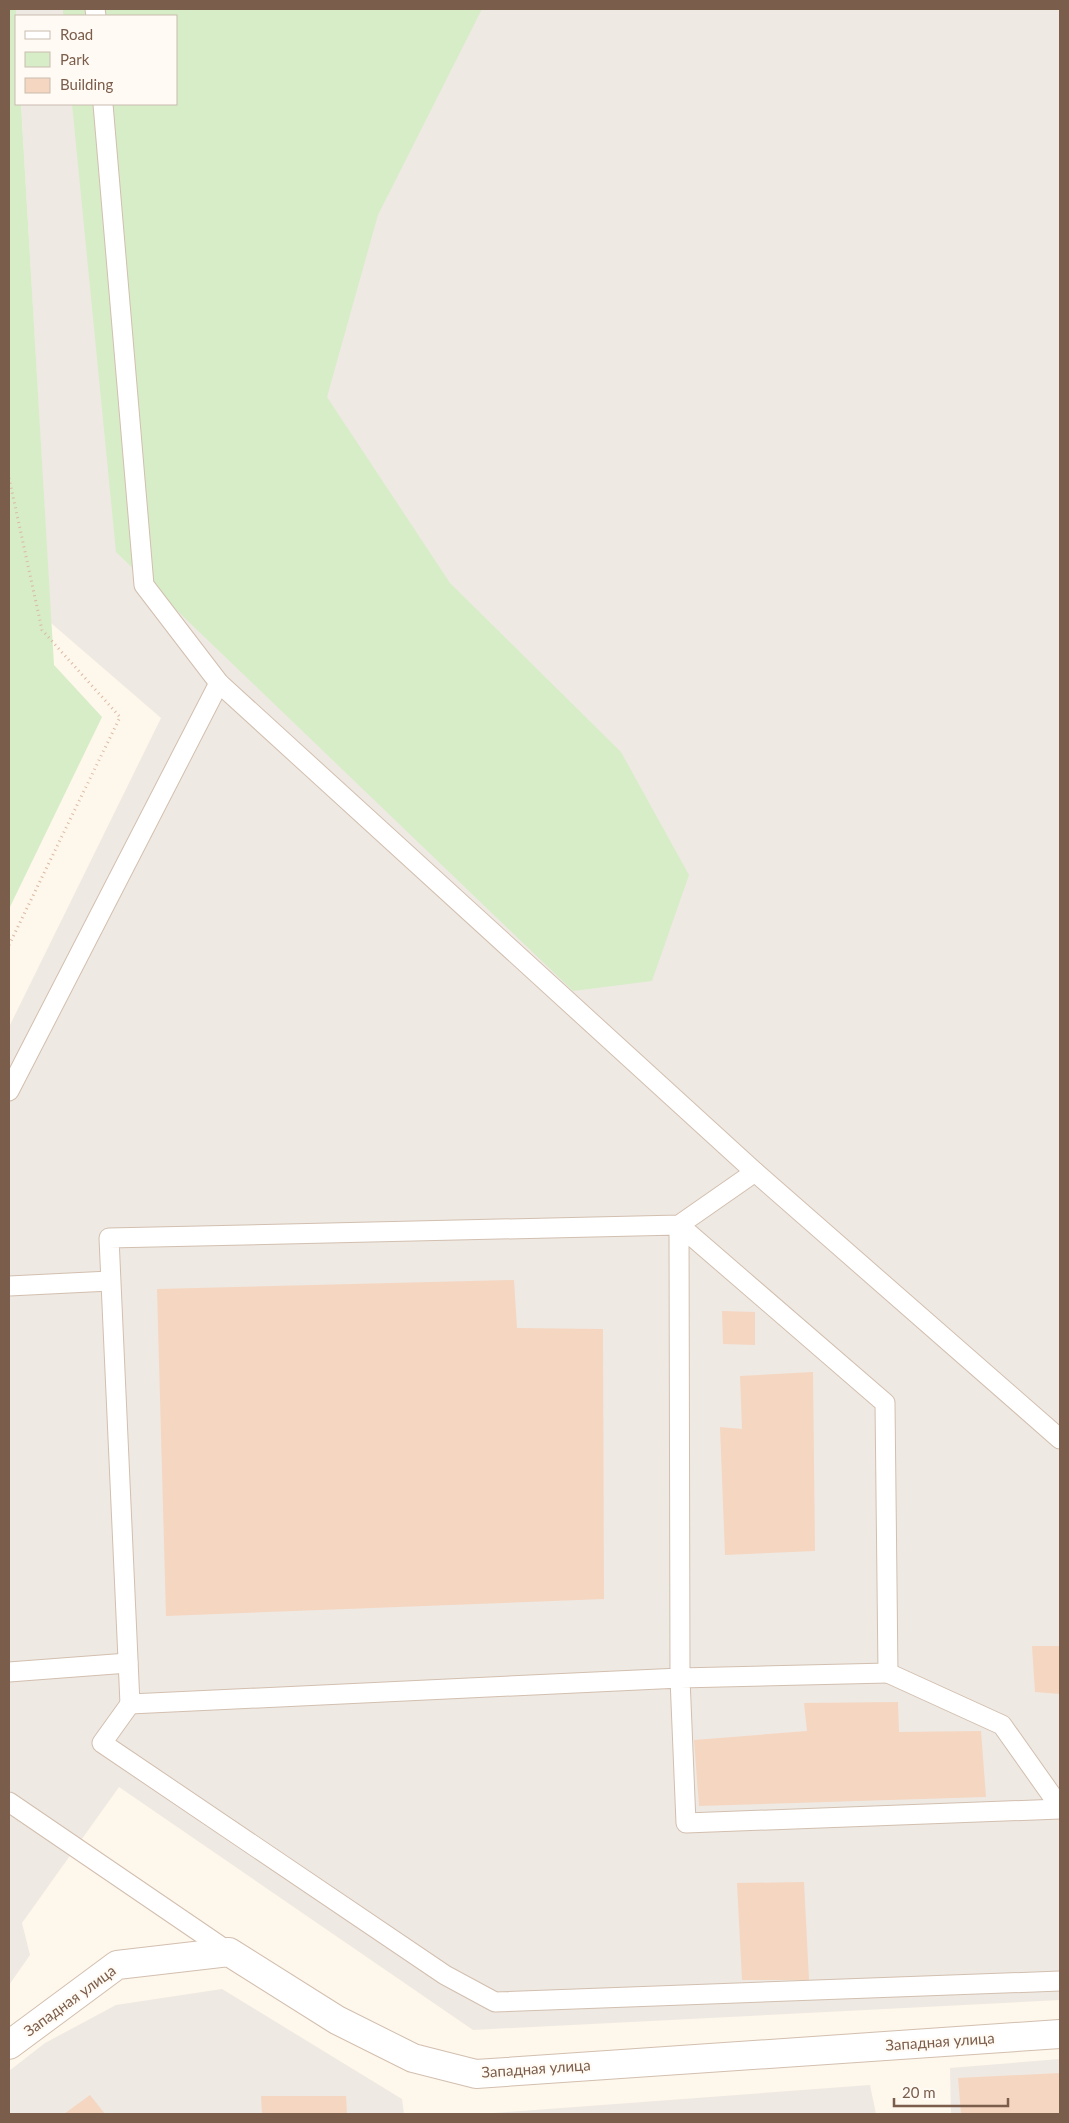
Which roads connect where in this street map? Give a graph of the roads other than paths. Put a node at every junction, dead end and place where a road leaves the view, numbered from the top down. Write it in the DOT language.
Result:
graph roads {
  1 [pos="103,105"];
  2 [pos="219,683"];
  3 [pos="9,1091"];
  4 [pos="755,1172"];
  5 [pos="679,1225"];
  6 [pos="110,1281"];
  7 [pos="9,1286"];
  8 [pos="1060,1440"];
  9 [pos="128,1663"];
  10 [pos="9,1672"];
  11 [pos="888,1673"];
  12 [pos="680,1678"];
  13 [pos="130,1704"];
  14 [pos="9,1802"];
  15 [pos="1060,1808"];
  16 [pos="230,1952"];
  17 [pos="1060,1980"];
  18 [pos="1060,2034"];
  19 [pos="9,2045"];
  1 -- 2 [label="lane"];
  2 -- 3 [label="lane"];
  2 -- 4 [label="lane"];
  4 -- 5 [label="lane"];
  4 -- 8 [label="lane"];
  5 -- 6 [label="lane"];
  5 -- 11 [label="lane"];
  5 -- 12 [label="lane"];
  6 -- 7 [label="lane"];
  6 -- 9 [label="lane"];
  9 -- 10 [label="lane"];
  9 -- 13 [label="lane"];
  11 -- 12 [label="lane"];
  11 -- 15 [label="lane"];
  12 -- 13 [label="lane"];
  12 -- 15 [label="lane"];
  13 -- 17 [label="lane"];
  14 -- 16 [label="lane"];
  16 -- 18 [label="street, Западная улица"];
  16 -- 19 [label="street, Западная улица"];
}
